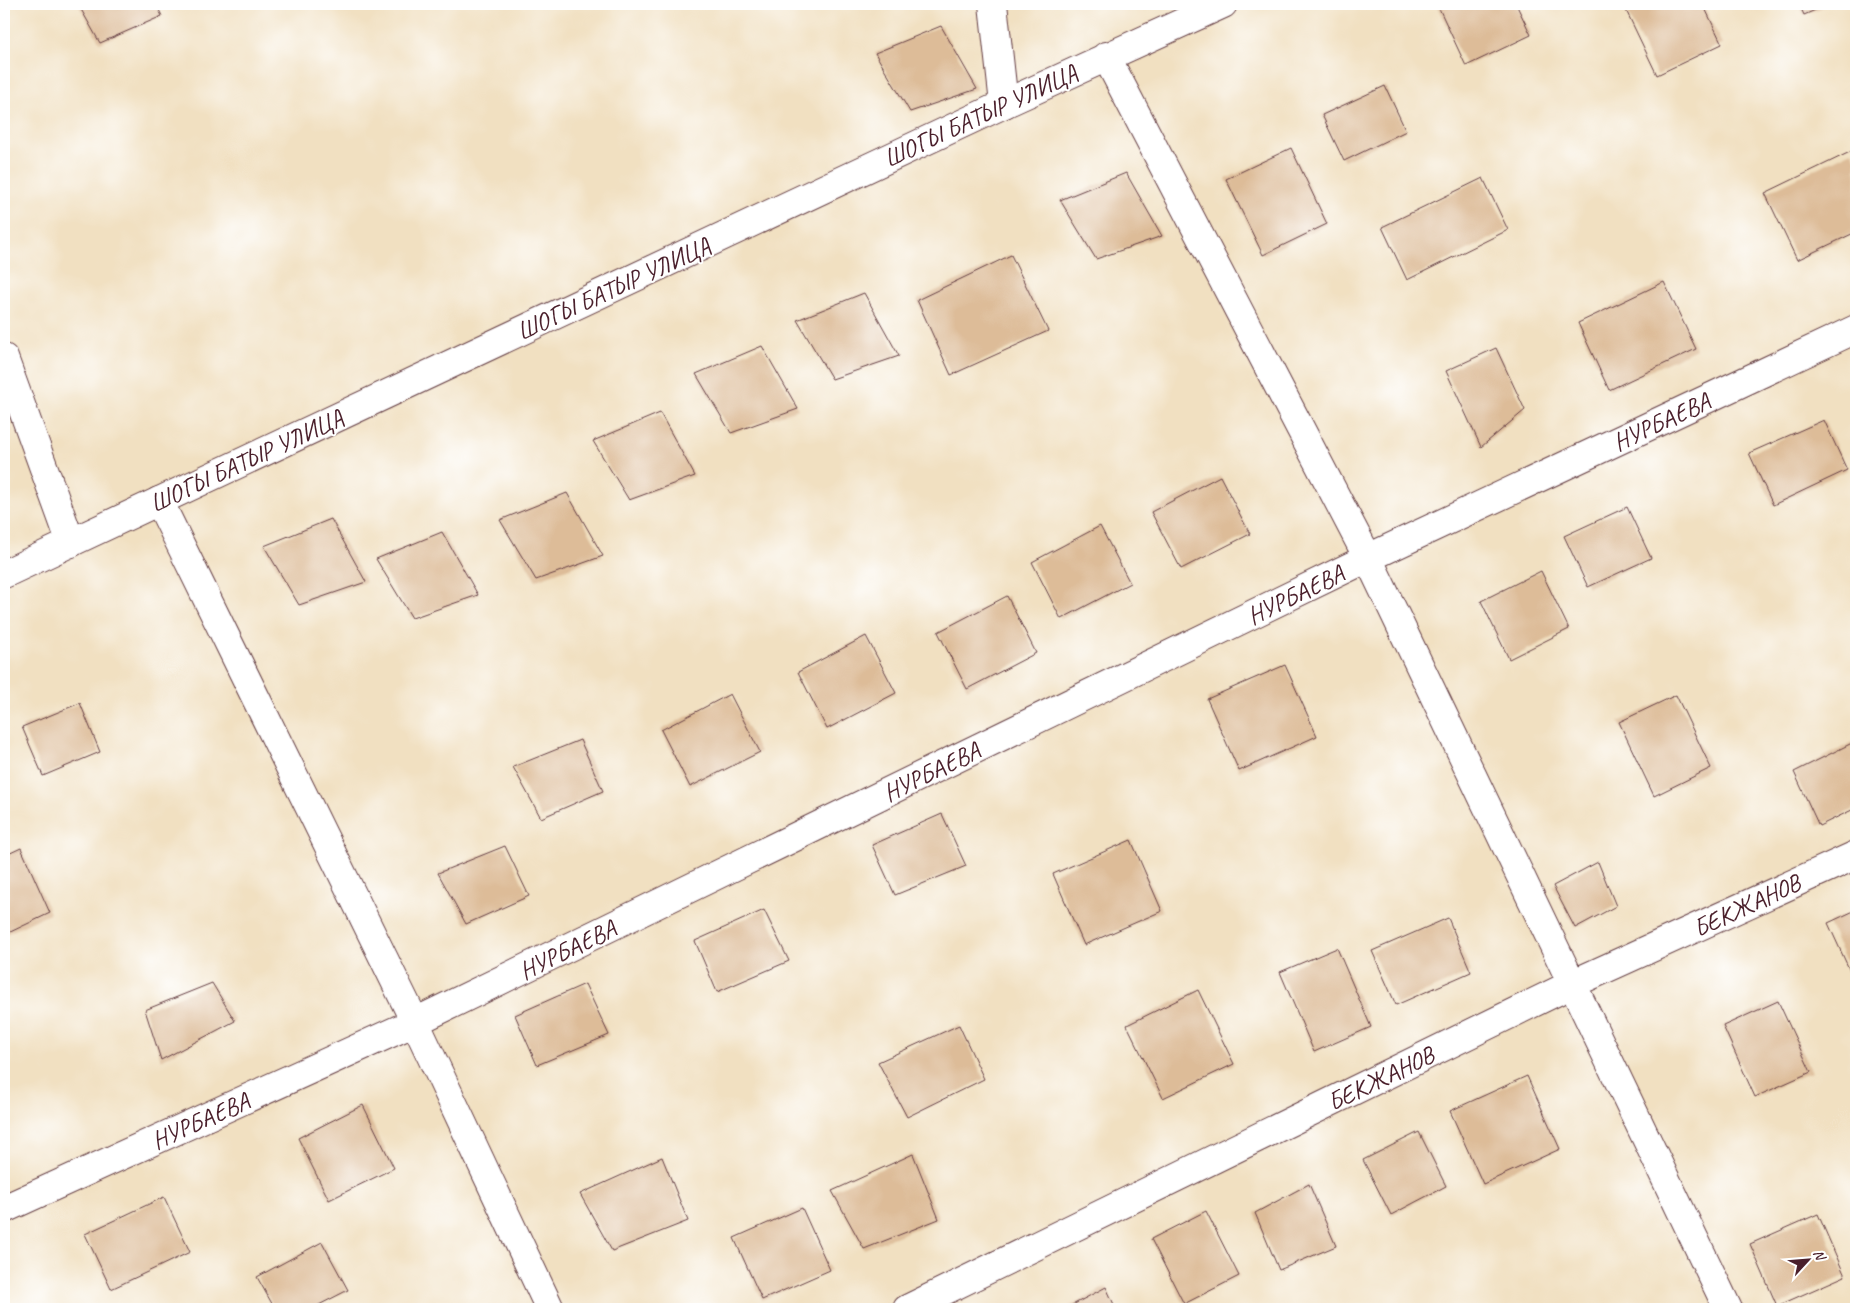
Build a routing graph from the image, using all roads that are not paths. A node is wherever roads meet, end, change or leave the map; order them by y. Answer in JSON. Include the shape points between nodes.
{"nodes":[{"id":1,"x":993,"y":4,"type":"edge"},
{"id":2,"x":1223,"y":4,"type":"edge"},
{"id":3,"x":1106,"y":56,"type":"junction"},
{"id":4,"x":1004,"y":104,"type":"junction"},
{"id":5,"x":1856,"y":330,"type":"edge"},
{"id":6,"x":4,"y":358,"type":"edge"},
{"id":7,"x":159,"y":501,"type":"junction"},
{"id":8,"x":71,"y":543,"type":"junction"},
{"id":9,"x":1368,"y":558,"type":"junction"},
{"id":10,"x":4,"y":574,"type":"edge"},
{"id":11,"x":1856,"y":854,"type":"edge"},
{"id":12,"x":1572,"y":984,"type":"junction"},
{"id":13,"x":415,"y":1022,"type":"junction"},
{"id":14,"x":4,"y":1209,"type":"edge"},
{"id":15,"x":550,"y":1309,"type":"edge"},
{"id":16,"x":907,"y":1309,"type":"edge"},
{"id":17,"x":1728,"y":1309,"type":"edge"}],
"edges":[{"from":1,"to":4,"type":"street"},
{"from":2,"to":3,"type":"street","name":"ШОГЫ БАТЫР УЛИЦА"},
{"from":3,"to":4,"type":"street","name":"ШОГЫ БАТЫР УЛИЦА"},
{"from":3,"to":9,"type":"street"},
{"from":4,"to":7,"type":"street","name":"ШОГЫ БАТЫР УЛИЦА"},
{"from":5,"to":9,"type":"street","name":"НУРБАЕВА"},
{"from":6,"to":8,"type":"street"},
{"from":7,"to":8,"type":"street","name":"ШОГЫ БАТЫР УЛИЦА"},
{"from":7,"to":13,"type":"street"},
{"from":8,"to":10,"type":"street","name":"ШОГЫ БАТЫР УЛИЦА"},
{"from":9,"to":12,"type":"street"},
{"from":9,"to":13,"type":"street","name":"НУРБАЕВА"},
{"from":11,"to":12,"type":"street","name":"БЕКЖАНОВ"},
{"from":12,"to":16,"type":"street","name":"БЕКЖАНОВ"},
{"from":12,"to":17,"type":"street"},
{"from":13,"to":14,"type":"street","name":"НУРБАЕВА"},
{"from":13,"to":15,"type":"street"}]}
